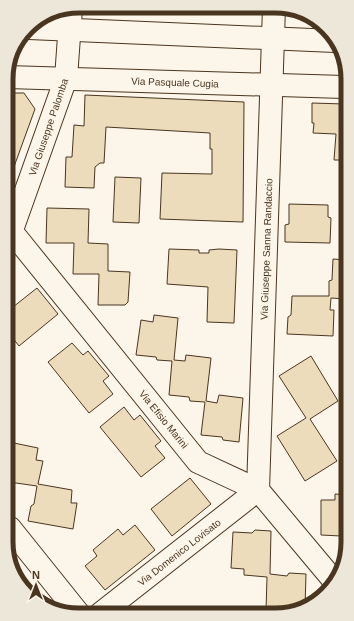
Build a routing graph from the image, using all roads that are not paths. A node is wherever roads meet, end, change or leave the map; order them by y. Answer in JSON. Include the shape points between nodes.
{"nodes":[{"id":1,"x":274,"y":13,"type":"edge"},
{"id":2,"x":70,"y":19,"type":"edge"},
{"id":3,"x":41,"y":25,"type":"edge"},
{"id":4,"x":273,"y":38,"type":"junction"},
{"id":5,"x":329,"y":41,"type":"edge"},
{"id":6,"x":13,"y":76,"type":"edge"},
{"id":7,"x":66,"y":78,"type":"junction"},
{"id":8,"x":272,"y":85,"type":"junction"},
{"id":9,"x":341,"y":87,"type":"edge"},
{"id":10,"x":13,"y":228,"type":"edge"},
{"id":11,"x":13,"y":240,"type":"edge"},
{"id":12,"x":258,"y":490,"type":"junction"},
{"id":13,"x":13,"y":532,"type":"edge"},
{"id":14,"x":13,"y":548,"type":"edge"},
{"id":15,"x":331,"y":577,"type":"edge"},
{"id":16,"x":58,"y":605,"type":"edge"},
{"id":17,"x":74,"y":607,"type":"edge"},
{"id":18,"x":108,"y":608,"type":"edge"}],
"edges":[{"from":1,"to":4,"type":"street","name":"Via Giuseppe Sanna Randaccio"},
{"from":2,"to":3,"type":"street"},
{"from":2,"to":4,"type":"street"},
{"from":2,"to":7,"type":"street","name":"Via Giuseppe Palomba"},
{"from":4,"to":5,"type":"street"},
{"from":4,"to":8,"type":"street","name":"Via Giuseppe Sanna Randaccio"},
{"from":6,"to":7,"type":"street","name":"Via Pasquale Cugia"},
{"from":7,"to":8,"type":"street","name":"Via Pasquale Cugia"},
{"from":7,"to":10,"type":"street","name":"Via Giuseppe Palomba"},
{"from":8,"to":9,"type":"street","name":"Via Pasquale Cugia"},
{"from":8,"to":12,"type":"street","name":"Via Giuseppe Sanna Randaccio"},
{"from":11,"to":12,"type":"street","name":"Via Efisio Marini","via":[[198,462]]},
{"from":12,"to":15,"type":"street","name":"Via Efisio Marini"},
{"from":12,"to":18,"type":"street","name":"Via Domenico Lovisato"},
{"from":13,"to":17,"type":"street"},
{"from":14,"to":16,"type":"street"}]}
